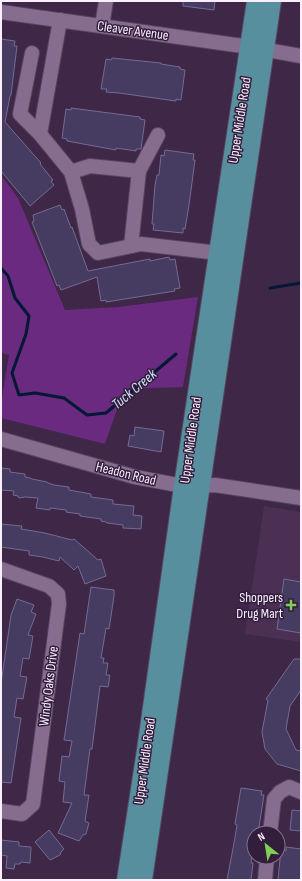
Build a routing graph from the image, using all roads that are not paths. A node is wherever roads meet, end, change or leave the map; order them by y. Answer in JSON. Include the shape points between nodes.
{"nodes":[{"id":1,"x":106,"y":1,"type":"edge"},
{"id":2,"x":256,"y":1,"type":"edge"},
{"id":3,"x":272,"y":1,"type":"edge"},
{"id":4,"x":7,"y":8,"type":"edge"},
{"id":5,"x":60,"y":20,"type":"junction"},
{"id":6,"x":102,"y":26,"type":"junction"},
{"id":7,"x":257,"y":48,"type":"junction"},
{"id":8,"x":32,"y":53,"type":"dead end"},
{"id":9,"x":301,"y":56,"type":"edge"},
{"id":10,"x":40,"y":134,"type":"junction"},
{"id":11,"x":158,"y":135,"type":"dead end"},
{"id":12,"x":139,"y":171,"type":"junction"},
{"id":13,"x":71,"y":172,"type":"junction"},
{"id":14,"x":131,"y":246,"type":"junction"},
{"id":15,"x":218,"y":253,"type":"junction"},
{"id":16,"x":1,"y":439,"type":"edge"},
{"id":17,"x":202,"y":485,"type":"junction"},
{"id":18,"x":183,"y":486,"type":"junction"},
{"id":19,"x":301,"y":498,"type":"edge"},
{"id":20,"x":1,"y":569,"type":"edge"},
{"id":21,"x":301,"y":792,"type":"edge"},
{"id":22,"x":1,"y":811,"type":"edge"},
{"id":23,"x":271,"y":825,"type":"edge"},
{"id":24,"x":267,"y":865,"type":"edge"},
{"id":25,"x":126,"y":880,"type":"edge"},
{"id":26,"x":143,"y":880,"type":"edge"},
{"id":27,"x":265,"y":880,"type":"edge"}],
"edges":[{"from":1,"to":6,"type":"street"},
{"from":2,"to":7,"type":"main road","name":"Upper Middle Road"},
{"from":3,"to":7,"type":"main road","name":"Upper Middle Road"},
{"from":4,"to":5,"type":"street","name":"Cleaver Avenue"},
{"from":5,"to":6,"type":"street","name":"Cleaver Avenue"},
{"from":5,"to":10,"type":"street"},
{"from":6,"to":7,"type":"street","name":"Cleaver Avenue"},
{"from":7,"to":9,"type":"street","name":"Cleaver Avenue"},
{"from":7,"to":15,"type":"main road","name":"Upper Middle Road"},
{"from":7,"to":17,"type":"main road","name":"Upper Middle Road"},
{"from":8,"to":10,"type":"street","via":[[20,114]]},
{"from":10,"to":13,"type":"street"},
{"from":11,"to":12,"type":"street"},
{"from":12,"to":13,"type":"street","via":[[90,166]]},
{"from":12,"to":14,"type":"street"},
{"from":13,"to":14,"type":"street","via":[[89,244],[93,249],[98,253]]},
{"from":14,"to":15,"type":"street","via":[[141,244]]},
{"from":15,"to":18,"type":"main road","name":"Upper Middle Road"},
{"from":16,"to":18,"type":"street","name":"Headon Road","via":[[134,477]]},
{"from":17,"to":18,"type":"street","name":"Headon Road"},
{"from":17,"to":19,"type":"street","name":"Headon Road"},
{"from":17,"to":26,"type":"main road","name":"Upper Middle Road"},
{"from":18,"to":25,"type":"main road","name":"Upper Middle Road"},
{"from":20,"to":22,"type":"street","name":"Windy Oaks Drive","via":[[49,586],[58,594],[59,604],[33,804],[22,814]]},
{"from":21,"to":23,"type":"street","via":[[289,787],[280,792],[274,799]]},
{"from":24,"to":27,"type":"street"}]}
